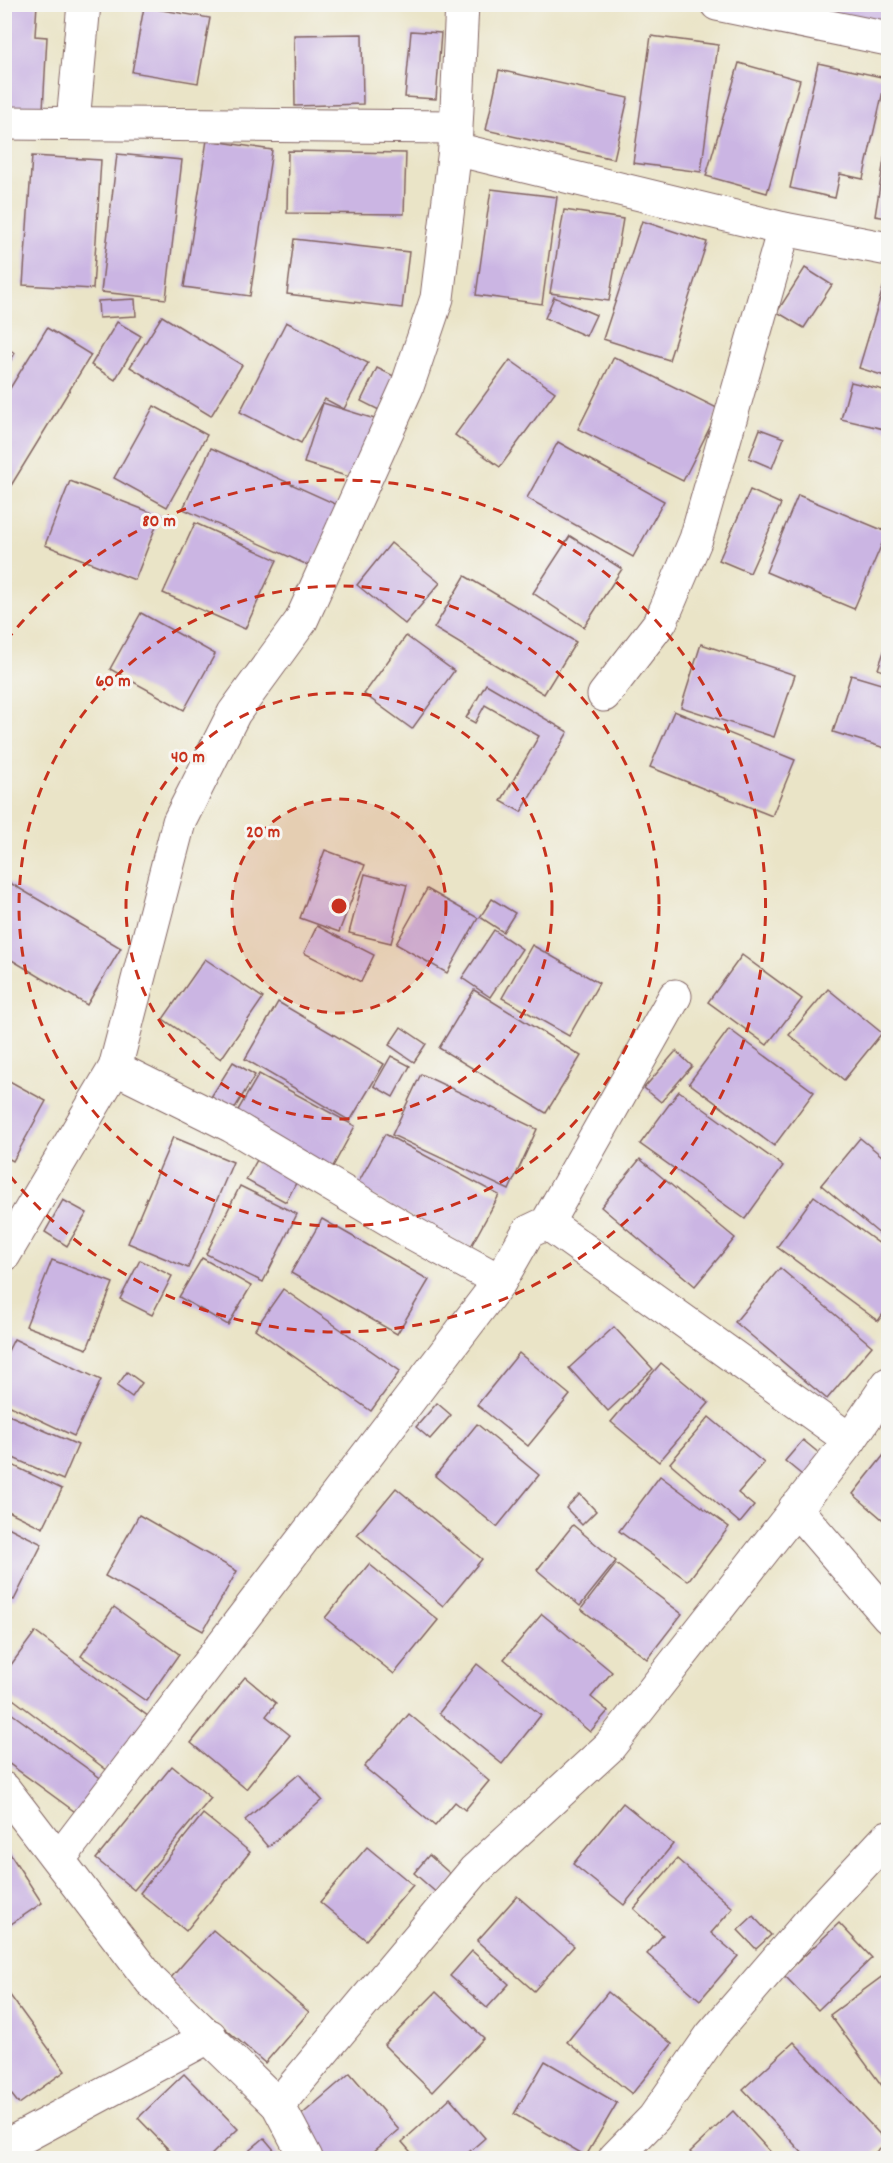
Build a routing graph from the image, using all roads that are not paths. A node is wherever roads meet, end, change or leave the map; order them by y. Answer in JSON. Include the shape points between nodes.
{"nodes":[{"id":1,"x":84,"y":4,"type":"edge"},
{"id":2,"x":462,"y":4,"type":"edge"},
{"id":3,"x":717,"y":4,"type":"edge"},
{"id":4,"x":888,"y":39,"type":"edge"},
{"id":5,"x":74,"y":122,"type":"junction"},
{"id":6,"x":4,"y":123,"type":"edge"},
{"id":7,"x":455,"y":138,"type":"junction"},
{"id":8,"x":784,"y":229,"type":"junction"},
{"id":9,"x":888,"y":249,"type":"edge"},
{"id":10,"x":604,"y":695,"type":"dead end"},
{"id":11,"x":675,"y":996,"type":"dead end"},
{"id":12,"x":115,"y":1068,"type":"junction"},
{"id":13,"x":547,"y":1223,"type":"junction"},
{"id":14,"x":4,"y":1255,"type":"edge"},
{"id":15,"x":500,"y":1281,"type":"junction"},
{"id":16,"x":888,"y":1384,"type":"edge"},
{"id":17,"x":850,"y":1440,"type":"junction"},
{"id":18,"x":795,"y":1508,"type":"junction"},
{"id":19,"x":888,"y":1616,"type":"edge"},
{"id":20,"x":4,"y":1789,"type":"edge"},
{"id":21,"x":888,"y":1837,"type":"edge"},
{"id":22,"x":59,"y":1859,"type":"junction"},
{"id":23,"x":210,"y":2036,"type":"junction"},
{"id":24,"x":278,"y":2105,"type":"junction"},
{"id":25,"x":4,"y":2147,"type":"edge"},
{"id":26,"x":306,"y":2158,"type":"edge"},
{"id":27,"x":615,"y":2158,"type":"edge"}],
"edges":[{"from":1,"to":5,"type":"street"},
{"from":2,"to":7,"type":"street"},
{"from":3,"to":4,"type":"street"},
{"from":5,"to":6,"type":"street"},
{"from":5,"to":7,"type":"street"},
{"from":7,"to":8,"type":"street"},
{"from":7,"to":12,"type":"street","via":[[436,298],[407,387],[301,621],[234,713],[179,822]]},
{"from":8,"to":9,"type":"street"},
{"from":8,"to":10,"type":"street","via":[[696,539],[661,621]]},
{"from":11,"to":13,"type":"street"},
{"from":12,"to":14,"type":"street"},
{"from":12,"to":15,"type":"street","via":[[232,1126]]},
{"from":13,"to":15,"type":"street","via":[[528,1232]]},
{"from":13,"to":17,"type":"street"},
{"from":15,"to":22,"type":"street"},
{"from":16,"to":17,"type":"street"},
{"from":17,"to":18,"type":"street"},
{"from":18,"to":19,"type":"street"},
{"from":18,"to":24,"type":"street","via":[[609,1747],[474,1871]]},
{"from":20,"to":22,"type":"street"},
{"from":21,"to":27,"type":"street","via":[[719,2027],[654,2118]]},
{"from":22,"to":23,"type":"street","via":[[151,1981]]},
{"from":23,"to":24,"type":"street"},
{"from":23,"to":25,"type":"street"},
{"from":24,"to":26,"type":"street"}]}
